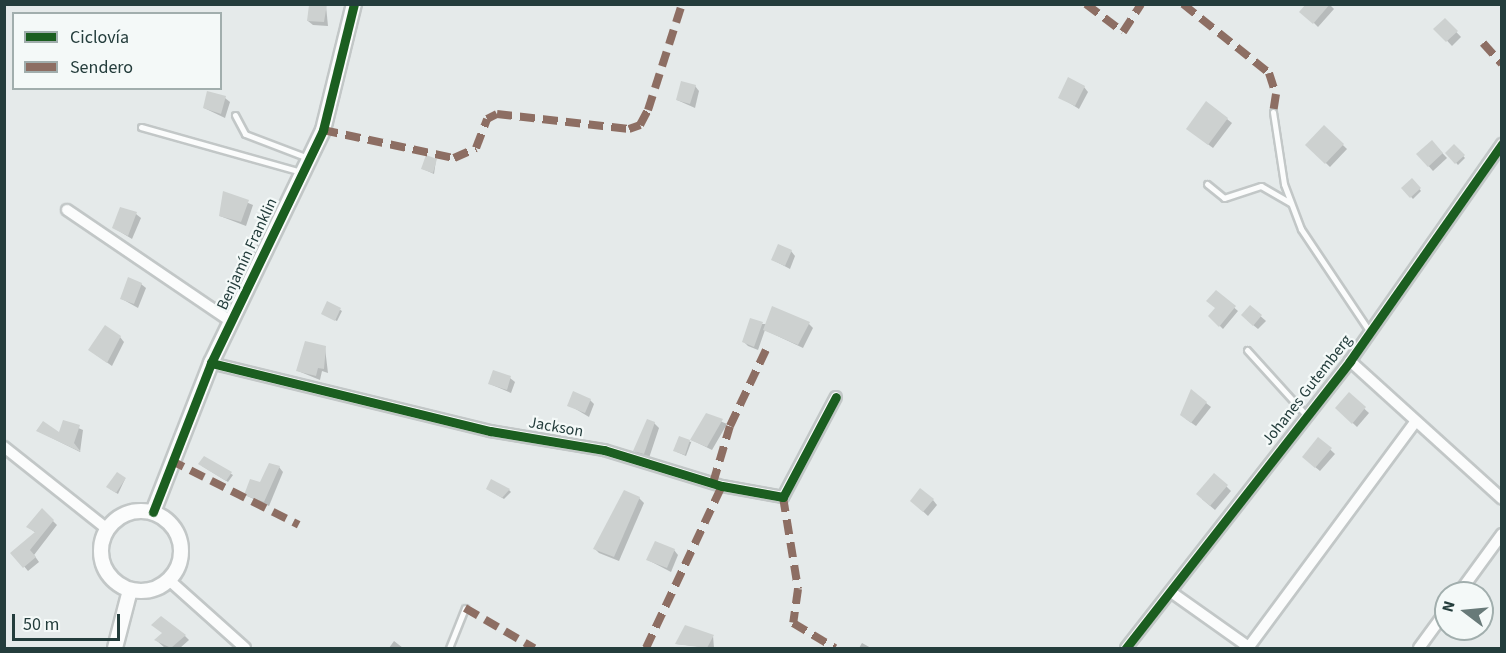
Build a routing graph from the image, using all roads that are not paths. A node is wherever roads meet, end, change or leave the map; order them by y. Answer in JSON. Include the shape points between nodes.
{"nodes":[{"id":1,"x":354,"y":4,"type":"edge"},
{"id":2,"x":1273,"y":112,"type":"dead end"},
{"id":3,"x":235,"y":115,"type":"dead end"},
{"id":4,"x":141,"y":127,"type":"dead end"},
{"id":5,"x":1502,"y":144,"type":"edge"},
{"id":6,"x":309,"y":158,"type":"junction"},
{"id":7,"x":302,"y":173,"type":"junction"},
{"id":8,"x":1207,"y":184,"type":"dead end"},
{"id":9,"x":1291,"y":204,"type":"junction"},
{"id":10,"x":67,"y":210,"type":"dead end"},
{"id":11,"x":232,"y":322,"type":"junction"},
{"id":12,"x":1370,"y":332,"type":"junction"},
{"id":13,"x":1247,"y":350,"type":"dead end"},
{"id":14,"x":1350,"y":361,"type":"junction"},
{"id":15,"x":212,"y":363,"type":"junction"},
{"id":16,"x":836,"y":397,"type":"dead end"},
{"id":17,"x":1306,"y":415,"type":"junction"},
{"id":18,"x":1416,"y":421,"type":"junction"},
{"id":19,"x":4,"y":447,"type":"edge"},
{"id":20,"x":1502,"y":499,"type":"edge"},
{"id":21,"x":153,"y":512,"type":"junction"},
{"id":22,"x":107,"y":529,"type":"junction"},
{"id":23,"x":1502,"y":534,"type":"edge"},
{"id":24,"x":169,"y":580,"type":"junction"},
{"id":25,"x":1468,"y":581,"type":"edge"},
{"id":26,"x":130,"y":590,"type":"junction"},
{"id":27,"x":1171,"y":592,"type":"junction"},
{"id":28,"x":465,"y":608,"type":"dead end"},
{"id":29,"x":1434,"y":627,"type":"edge"},
{"id":30,"x":115,"y":648,"type":"edge"},
{"id":31,"x":244,"y":648,"type":"edge"},
{"id":32,"x":449,"y":648,"type":"edge"},
{"id":33,"x":1126,"y":648,"type":"edge"},
{"id":34,"x":1249,"y":648,"type":"edge"},
{"id":35,"x":1419,"y":648,"type":"edge"}],
"edges":[{"from":1,"to":6,"type":"street","name":"Benjamín Franklin","via":[[323,130]]},
{"from":2,"to":9,"type":"lane","via":[[1275,144]]},
{"from":3,"to":6,"type":"lane","via":[[245,134]]},
{"from":4,"to":7,"type":"lane"},
{"from":5,"to":12,"type":"street","name":"Johanes Gutemberg"},
{"from":6,"to":7,"type":"street","name":"Benjamín Franklin"},
{"from":7,"to":11,"type":"street","name":"Benjamín Franklin"},
{"from":8,"to":9,"type":"lane","via":[[1224,198],[1261,186]]},
{"from":9,"to":12,"type":"lane","via":[[1338,290]]},
{"from":10,"to":11,"type":"street"},
{"from":11,"to":15,"type":"street","name":"Benjamín Franklin"},
{"from":12,"to":14,"type":"street","name":"Johanes Gutemberg"},
{"from":13,"to":17,"type":"lane"},
{"from":14,"to":17,"type":"street","name":"Johanes Gutemberg"},
{"from":14,"to":18,"type":"street"},
{"from":15,"to":16,"type":"street","name":"Jackson","via":[[490,430],[604,450],[722,486],[783,497]]},
{"from":15,"to":21,"type":"street","name":"Benjamín Franklin"},
{"from":17,"to":27,"type":"street","name":"Johanes Gutemberg"},
{"from":18,"to":20,"type":"street"},
{"from":18,"to":34,"type":"street"},
{"from":19,"to":22,"type":"street"},
{"from":21,"to":22,"type":"street","via":[[132,511]]},
{"from":21,"to":24,"type":"street","via":[[171,523],[181,541],[180,562]]},
{"from":22,"to":26,"type":"street","via":[[102,560],[112,579]]},
{"from":23,"to":25,"type":"street"},
{"from":24,"to":26,"type":"street","via":[[150,590]]},
{"from":24,"to":31,"type":"street"},
{"from":26,"to":30,"type":"street"},
{"from":27,"to":33,"type":"street","name":"Johanes Gutemberg"},
{"from":27,"to":34,"type":"street"},
{"from":28,"to":32,"type":"lane"},
{"from":29,"to":35,"type":"street"}]}
